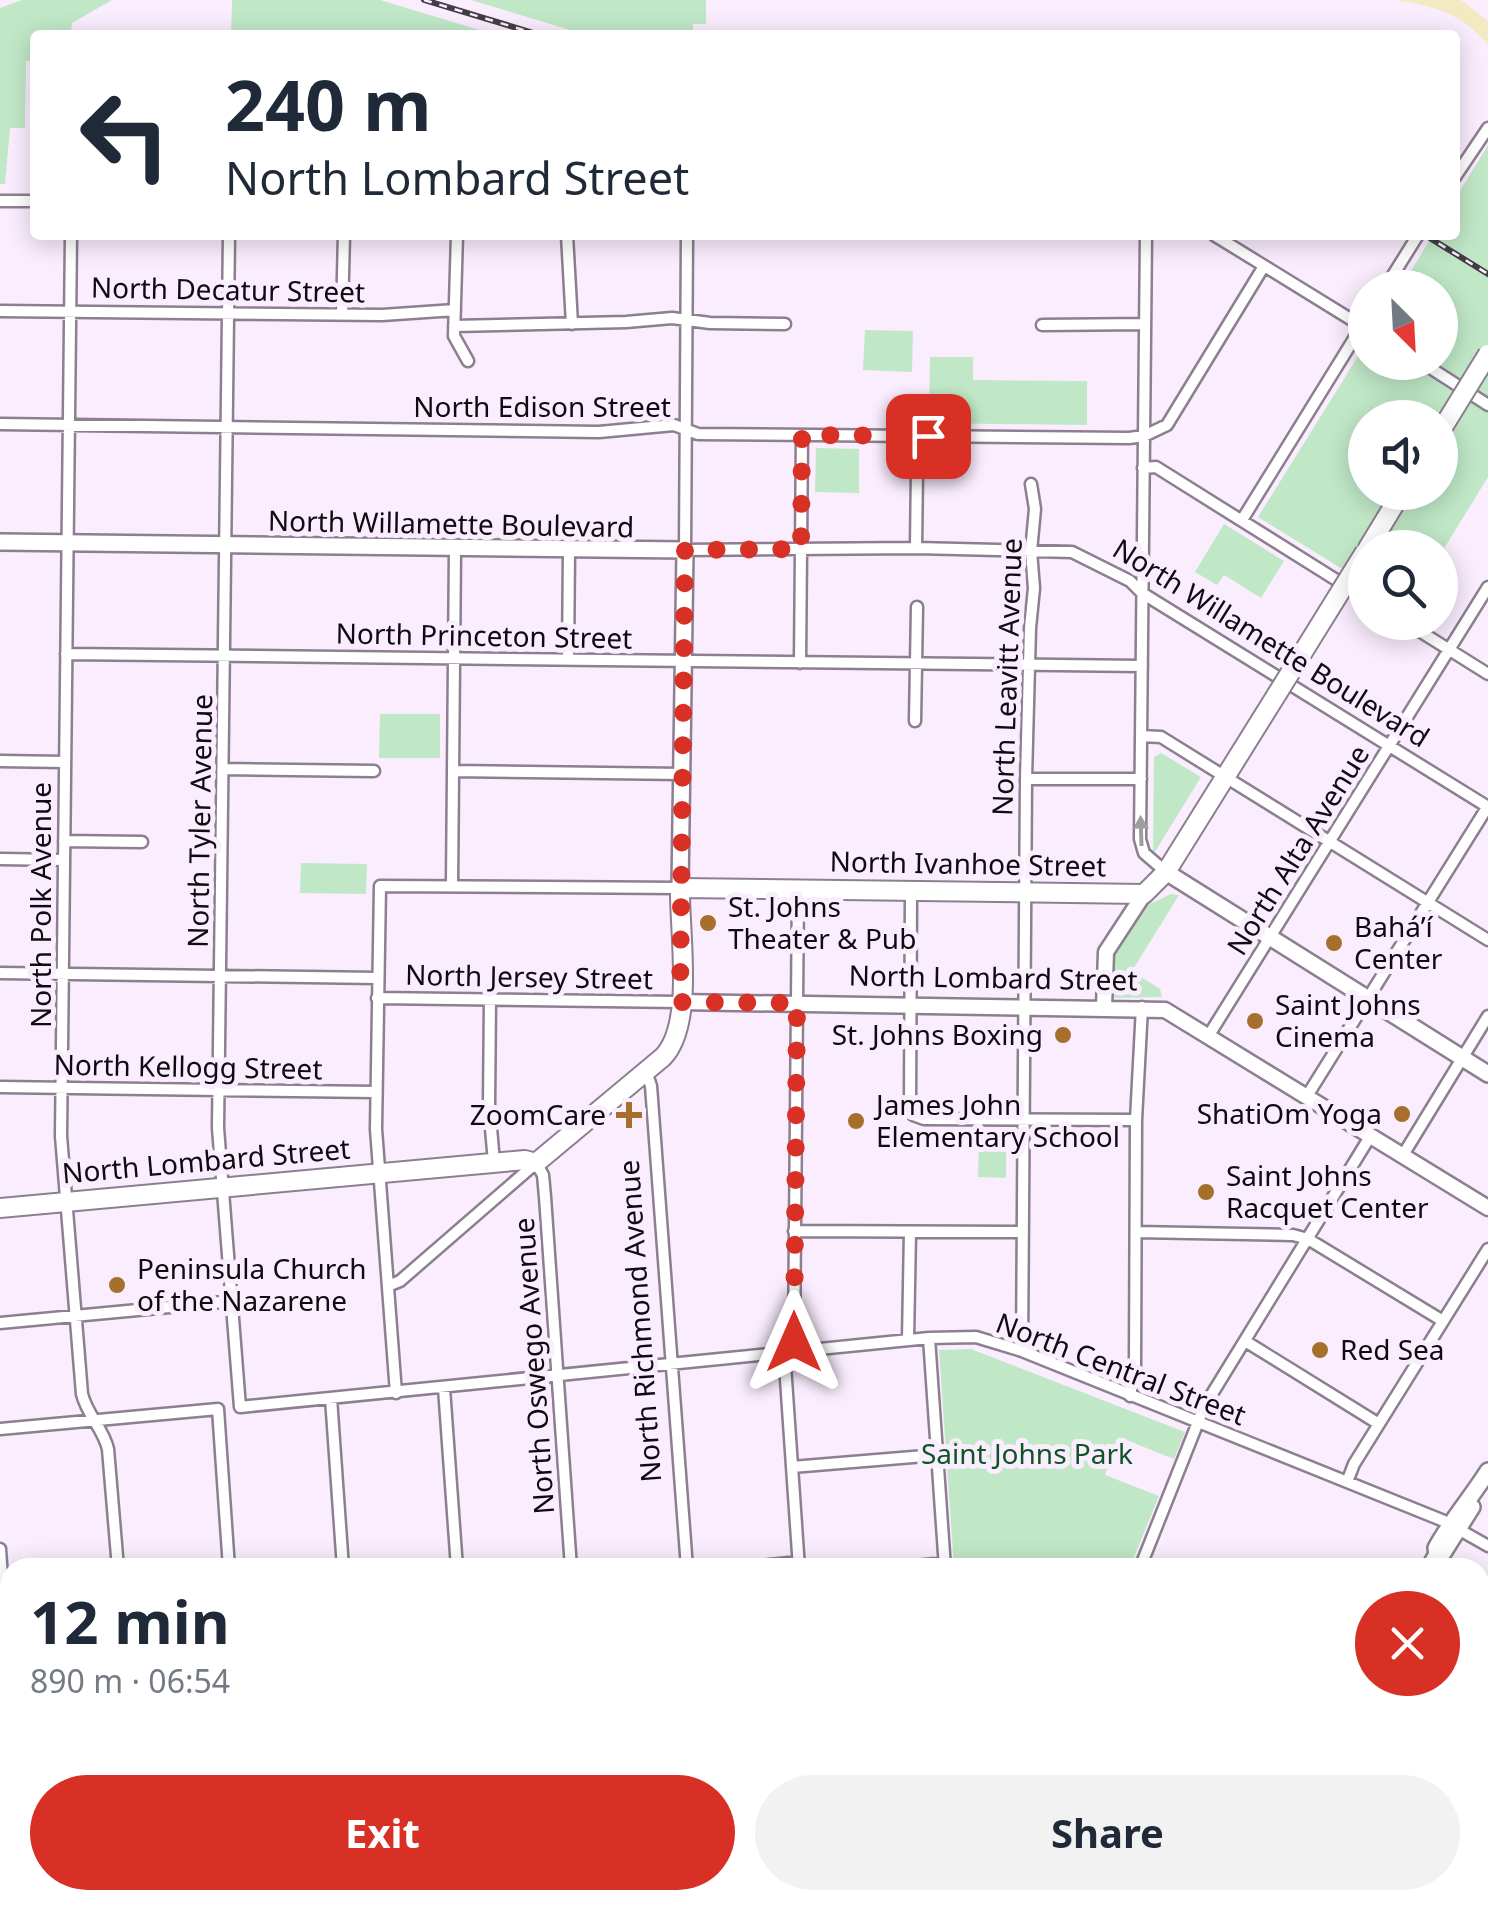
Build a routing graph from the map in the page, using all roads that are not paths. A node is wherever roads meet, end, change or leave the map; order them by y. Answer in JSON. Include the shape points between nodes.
{"nodes":[{"id":1,"x":1488,"y":125,"type":"edge"},
{"id":2,"x":1460,"y":169,"type":"edge"},
{"id":3,"x":0,"y":201,"type":"edge"},
{"id":4,"x":30,"y":201,"type":"edge"},
{"id":5,"x":72,"y":240,"type":"edge"},
{"id":6,"x":228,"y":240,"type":"edge"},
{"id":7,"x":344,"y":240,"type":"edge"},
{"id":8,"x":457,"y":240,"type":"edge"},
{"id":9,"x":567,"y":240,"type":"edge"},
{"id":10,"x":687,"y":240,"type":"edge"},
{"id":11,"x":1146,"y":240,"type":"edge"},
{"id":12,"x":1222,"y":240,"type":"edge"},
{"id":13,"x":1415,"y":240,"type":"edge"},
{"id":14,"x":1264,"y":266,"type":"junction"},
{"id":15,"x":1397,"y":270,"type":"edge"},
{"id":16,"x":70,"y":310,"type":"junction"},
{"id":17,"x":455,"y":310,"type":"junction"},
{"id":18,"x":0,"y":312,"type":"edge"},
{"id":19,"x":228,"y":313,"type":"junction"},
{"id":20,"x":342,"y":314,"type":"junction"},
{"id":21,"x":1348,"y":316,"type":"edge"},
{"id":22,"x":687,"y":320,"type":"junction"},
{"id":23,"x":572,"y":324,"type":"junction"},
{"id":24,"x":785,"y":324,"type":"dead end"},
{"id":25,"x":1145,"y":324,"type":"junction"},
{"id":26,"x":1042,"y":325,"type":"dead end"},
{"id":27,"x":454,"y":326,"type":"junction"},
{"id":28,"x":1348,"y":351,"type":"edge"},
{"id":29,"x":1488,"y":354,"type":"edge"},
{"id":30,"x":468,"y":360,"type":"dead end"},
{"id":31,"x":1449,"y":380,"type":"edge"},
{"id":32,"x":1458,"y":403,"type":"edge"},
{"id":33,"x":1488,"y":405,"type":"edge"},
{"id":34,"x":0,"y":424,"type":"edge"},
{"id":35,"x":70,"y":426,"type":"junction"},
{"id":36,"x":226,"y":427,"type":"junction"},
{"id":37,"x":685,"y":430,"type":"junction"},
{"id":38,"x":802,"y":435,"type":"junction"},
{"id":39,"x":1144,"y":436,"type":"junction"},
{"id":40,"x":1144,"y":468,"type":"junction"},
{"id":41,"x":917,"y":469,"type":"dead end"},
{"id":42,"x":1031,"y":484,"type":"dead end"},
{"id":43,"x":1242,"y":520,"type":"junction"},
{"id":44,"x":0,"y":542,"type":"edge"},
{"id":45,"x":68,"y":543,"type":"junction"},
{"id":46,"x":225,"y":546,"type":"junction"},
{"id":47,"x":916,"y":548,"type":"junction"},
{"id":48,"x":455,"y":549,"type":"junction"},
{"id":49,"x":801,"y":549,"type":"junction"},
{"id":50,"x":569,"y":550,"type":"junction"},
{"id":51,"x":685,"y":550,"type":"junction"},
{"id":52,"x":1031,"y":551,"type":"junction"},
{"id":53,"x":1348,"y":579,"type":"edge"},
{"id":54,"x":1348,"y":587,"type":"edge"},
{"id":55,"x":1488,"y":587,"type":"edge"},
{"id":56,"x":1142,"y":592,"type":"junction"},
{"id":57,"x":917,"y":607,"type":"dead end"},
{"id":58,"x":1433,"y":640,"type":"edge"},
{"id":59,"x":1448,"y":650,"type":"junction"},
{"id":60,"x":66,"y":654,"type":"junction"},
{"id":61,"x":224,"y":655,"type":"junction"},
{"id":62,"x":454,"y":658,"type":"junction"},
{"id":63,"x":568,"y":660,"type":"junction"},
{"id":64,"x":684,"y":661,"type":"junction"},
{"id":65,"x":800,"y":663,"type":"junction"},
{"id":66,"x":915,"y":664,"type":"junction"},
{"id":67,"x":1028,"y":665,"type":"junction"},
{"id":68,"x":1142,"y":666,"type":"junction"},
{"id":69,"x":1488,"y":674,"type":"edge"},
{"id":70,"x":915,"y":720,"type":"dead end"},
{"id":71,"x":1141,"y":736,"type":"junction"},
{"id":72,"x":1389,"y":746,"type":"junction"},
{"id":73,"x":0,"y":761,"type":"edge"},
{"id":74,"x":65,"y":762,"type":"junction"},
{"id":75,"x":223,"y":769,"type":"junction"},
{"id":76,"x":374,"y":772,"type":"dead end"},
{"id":77,"x":453,"y":772,"type":"junction"},
{"id":78,"x":683,"y":774,"type":"junction"},
{"id":79,"x":1226,"y":777,"type":"junction"},
{"id":80,"x":1026,"y":778,"type":"junction"},
{"id":81,"x":1141,"y":779,"type":"junction"},
{"id":82,"x":1488,"y":806,"type":"edge"},
{"id":83,"x":64,"y":841,"type":"junction"},
{"id":84,"x":142,"y":842,"type":"dead end"},
{"id":85,"x":1330,"y":842,"type":"junction"},
{"id":86,"x":0,"y":859,"type":"edge"},
{"id":87,"x":64,"y":860,"type":"junction"},
{"id":88,"x":1166,"y":872,"type":"junction"},
{"id":89,"x":452,"y":885,"type":"junction"},
{"id":90,"x":680,"y":888,"type":"junction"},
{"id":91,"x":798,"y":888,"type":"junction"},
{"id":92,"x":911,"y":890,"type":"junction"},
{"id":93,"x":1025,"y":892,"type":"junction"},
{"id":94,"x":1144,"y":894,"type":"junction"},
{"id":95,"x":1427,"y":902,"type":"junction"},
{"id":96,"x":1270,"y":939,"type":"junction"},
{"id":97,"x":1488,"y":940,"type":"edge"},
{"id":98,"x":0,"y":973,"type":"edge"},
{"id":99,"x":63,"y":974,"type":"junction"},
{"id":100,"x":221,"y":976,"type":"junction"},
{"id":101,"x":378,"y":978,"type":"junction"},
{"id":102,"x":377,"y":998,"type":"junction"},
{"id":103,"x":1367,"y":998,"type":"junction"},
{"id":104,"x":490,"y":999,"type":"junction"},
{"id":105,"x":680,"y":1002,"type":"junction"},
{"id":106,"x":797,"y":1003,"type":"junction"},
{"id":107,"x":910,"y":1005,"type":"junction"},
{"id":108,"x":1024,"y":1006,"type":"junction"},
{"id":109,"x":1104,"y":1006,"type":"junction"},
{"id":110,"x":1142,"y":1007,"type":"junction"},
{"id":111,"x":1488,"y":1016,"type":"edge"},
{"id":112,"x":1209,"y":1036,"type":"junction"},
{"id":113,"x":1462,"y":1058,"type":"junction"},
{"id":114,"x":646,"y":1071,"type":"junction"},
{"id":115,"x":1488,"y":1074,"type":"edge"},
{"id":116,"x":0,"y":1087,"type":"edge"},
{"id":117,"x":62,"y":1088,"type":"junction"},
{"id":118,"x":220,"y":1090,"type":"junction"},
{"id":119,"x":376,"y":1092,"type":"junction"},
{"id":120,"x":1307,"y":1096,"type":"junction"},
{"id":121,"x":1023,"y":1120,"type":"junction"},
{"id":122,"x":1136,"y":1120,"type":"junction"},
{"id":123,"x":1370,"y":1135,"type":"junction"},
{"id":124,"x":1403,"y":1155,"type":"junction"},
{"id":125,"x":494,"y":1162,"type":"junction"},
{"id":126,"x":536,"y":1163,"type":"junction"},
{"id":127,"x":380,"y":1173,"type":"junction"},
{"id":128,"x":225,"y":1188,"type":"junction"},
{"id":129,"x":68,"y":1202,"type":"junction"},
{"id":130,"x":0,"y":1208,"type":"edge"},
{"id":131,"x":1488,"y":1208,"type":"edge"},
{"id":132,"x":794,"y":1232,"type":"junction"},
{"id":133,"x":910,"y":1232,"type":"junction"},
{"id":134,"x":1023,"y":1232,"type":"junction"},
{"id":135,"x":1136,"y":1232,"type":"junction"},
{"id":136,"x":1308,"y":1239,"type":"junction"},
{"id":137,"x":1488,"y":1248,"type":"edge"},
{"id":138,"x":388,"y":1286,"type":"junction"},
{"id":139,"x":232,"y":1301,"type":"junction"},
{"id":140,"x":76,"y":1316,"type":"junction"},
{"id":141,"x":1443,"y":1321,"type":"junction"},
{"id":142,"x":0,"y":1322,"type":"edge"},
{"id":143,"x":930,"y":1338,"type":"junction"},
{"id":144,"x":908,"y":1340,"type":"junction"},
{"id":145,"x":1245,"y":1341,"type":"junction"},
{"id":146,"x":1022,"y":1351,"type":"junction"},
{"id":147,"x":790,"y":1353,"type":"junction"},
{"id":148,"x":670,"y":1366,"type":"junction"},
{"id":149,"x":558,"y":1377,"type":"junction"},
{"id":150,"x":444,"y":1388,"type":"junction"},
{"id":151,"x":396,"y":1392,"type":"junction"},
{"id":152,"x":1130,"y":1396,"type":"junction"},
{"id":153,"x":331,"y":1398,"type":"junction"},
{"id":154,"x":240,"y":1407,"type":"joint"},
{"id":155,"x":96,"y":1420,"type":"junction"},
{"id":156,"x":1199,"y":1423,"type":"junction"},
{"id":157,"x":1379,"y":1424,"type":"junction"},
{"id":158,"x":0,"y":1429,"type":"edge"},
{"id":159,"x":937,"y":1455,"type":"junction"},
{"id":160,"x":792,"y":1467,"type":"junction"},
{"id":161,"x":1488,"y":1471,"type":"edge"},
{"id":162,"x":1347,"y":1482,"type":"junction"},
{"id":163,"x":1454,"y":1526,"type":"junction"},
{"id":164,"x":1488,"y":1546,"type":"edge"},
{"id":165,"x":117,"y":1558,"type":"edge"},
{"id":166,"x":228,"y":1558,"type":"edge"},
{"id":167,"x":342,"y":1558,"type":"edge"},
{"id":168,"x":456,"y":1558,"type":"edge"},
{"id":169,"x":570,"y":1558,"type":"edge"},
{"id":170,"x":685,"y":1558,"type":"edge"},
{"id":171,"x":797,"y":1558,"type":"edge"},
{"id":172,"x":944,"y":1558,"type":"edge"},
{"id":173,"x":1144,"y":1558,"type":"edge"},
{"id":174,"x":1437,"y":1558,"type":"edge"}],
"edges":[{"from":1,"to":2,"type":"street"},
{"from":3,"to":4,"type":"street"},
{"from":5,"to":16,"type":"street","name":"North Polk Avenue"},
{"from":6,"to":19,"type":"street","name":"North Tyler Avenue"},
{"from":7,"to":20,"type":"street"},
{"from":8,"to":17,"type":"street"},
{"from":9,"to":23,"type":"street"},
{"from":10,"to":22,"type":"street"},
{"from":11,"to":25,"type":"street"},
{"from":12,"to":14,"type":"street"},
{"from":13,"to":15,"type":"street"},
{"from":14,"to":21,"type":"street"},
{"from":14,"to":39,"type":"street","via":[[1166,424]]},
{"from":16,"to":18,"type":"street","name":"North Decatur Street"},
{"from":16,"to":19,"type":"street","name":"North Decatur Street"},
{"from":16,"to":35,"type":"street","name":"North Polk Avenue"},
{"from":17,"to":20,"type":"street","name":"North Decatur Street"},
{"from":17,"to":27,"type":"street"},
{"from":19,"to":20,"type":"street","name":"North Decatur Street"},
{"from":19,"to":36,"type":"street","name":"North Tyler Avenue"},
{"from":22,"to":23,"type":"street"},
{"from":22,"to":24,"type":"street"},
{"from":22,"to":37,"type":"street"},
{"from":23,"to":27,"type":"street"},
{"from":25,"to":26,"type":"street"},
{"from":25,"to":39,"type":"street"},
{"from":27,"to":30,"type":"street"},
{"from":28,"to":43,"type":"street"},
{"from":29,"to":32,"type":"main road","bridge":true},
{"from":31,"to":33,"type":"street"},
{"from":34,"to":35,"type":"street","name":"North Edison Street"},
{"from":35,"to":36,"type":"street","name":"North Edison Street"},
{"from":35,"to":45,"type":"street","name":"North Polk Avenue"},
{"from":36,"to":37,"type":"street","name":"North Edison Street"},
{"from":36,"to":46,"type":"street","name":"North Tyler Avenue"},
{"from":37,"to":38,"type":"street","name":"North Edison Street"},
{"from":37,"to":51,"type":"street"},
{"from":38,"to":39,"type":"street","name":"North Edison Street"},
{"from":38,"to":49,"type":"street"},
{"from":39,"to":40,"type":"street"},
{"from":40,"to":43,"type":"street","via":[[1156,467]]},
{"from":40,"to":56,"type":"street"},
{"from":41,"to":47,"type":"street"},
{"from":42,"to":52,"type":"street","name":"North Leavitt Avenue"},
{"from":43,"to":54,"type":"street"},
{"from":44,"to":45,"type":"main road","name":"North Willamette Boulevard"},
{"from":45,"to":46,"type":"main road","name":"North Willamette Boulevard"},
{"from":45,"to":60,"type":"street","name":"North Polk Avenue"},
{"from":46,"to":48,"type":"main road","name":"North Willamette Boulevard"},
{"from":46,"to":61,"type":"street","name":"North Tyler Avenue"},
{"from":47,"to":49,"type":"street","name":"North Willamette Boulevard"},
{"from":47,"to":52,"type":"street","name":"North Willamette Boulevard"},
{"from":48,"to":50,"type":"main road","name":"North Willamette Boulevard"},
{"from":48,"to":62,"type":"street"},
{"from":49,"to":51,"type":"street","name":"North Willamette Boulevard"},
{"from":49,"to":65,"type":"street"},
{"from":50,"to":51,"type":"main road","name":"North Willamette Boulevard"},
{"from":50,"to":63,"type":"street"},
{"from":51,"to":64,"type":"main road"},
{"from":52,"to":56,"type":"street","name":"North Willamette Boulevard","via":[[1076,553]]},
{"from":52,"to":67,"type":"street","name":"North Leavitt Avenue"},
{"from":53,"to":79,"type":"main road","name":"North Ivanhoe Street","bridge":true},
{"from":55,"to":59,"type":"street","name":"North Alta Avenue"},
{"from":56,"to":68,"type":"street"},
{"from":56,"to":72,"type":"street","name":"North Willamette Boulevard"},
{"from":57,"to":66,"type":"street"},
{"from":58,"to":59,"type":"street"},
{"from":59,"to":69,"type":"street"},
{"from":59,"to":72,"type":"street","name":"North Alta Avenue"},
{"from":60,"to":61,"type":"street","name":"North Princeton Street"},
{"from":60,"to":74,"type":"street","name":"North Polk Avenue"},
{"from":61,"to":62,"type":"street","name":"North Princeton Street"},
{"from":61,"to":75,"type":"street","name":"North Tyler Avenue"},
{"from":62,"to":63,"type":"street","name":"North Princeton Street"},
{"from":62,"to":77,"type":"street"},
{"from":63,"to":64,"type":"street","name":"North Princeton Street"},
{"from":64,"to":65,"type":"street","name":"North Princeton Street"},
{"from":64,"to":78,"type":"main road"},
{"from":65,"to":66,"type":"street","name":"North Princeton Street"},
{"from":66,"to":67,"type":"street","name":"North Princeton Street"},
{"from":66,"to":70,"type":"street"},
{"from":67,"to":68,"type":"street","name":"North Princeton Street"},
{"from":67,"to":80,"type":"street","name":"North Leavitt Avenue"},
{"from":68,"to":71,"type":"street"},
{"from":71,"to":79,"type":"street","via":[[1160,737]]},
{"from":71,"to":81,"type":"street"},
{"from":72,"to":82,"type":"street","name":"North Willamette Boulevard"},
{"from":72,"to":85,"type":"street","name":"North Alta Avenue"},
{"from":73,"to":74,"type":"street"},
{"from":74,"to":83,"type":"street","name":"North Polk Avenue"},
{"from":75,"to":76,"type":"street"},
{"from":75,"to":100,"type":"street","name":"North Tyler Avenue"},
{"from":77,"to":78,"type":"street"},
{"from":77,"to":89,"type":"street"},
{"from":78,"to":90,"type":"main road"},
{"from":79,"to":85,"type":"street"},
{"from":79,"to":88,"type":"main road","name":"North Ivanhoe Street"},
{"from":80,"to":81,"type":"street"},
{"from":80,"to":93,"type":"street","name":"North Leavitt Avenue"},
{"from":88,"to":81,"type":"street","one_way":true,"via":[[1140,846]]},
{"from":82,"to":95,"type":"street"},
{"from":83,"to":84,"type":"street"},
{"from":83,"to":87,"type":"street","name":"North Polk Avenue"},
{"from":85,"to":95,"type":"street"},
{"from":85,"to":96,"type":"street","name":"North Alta Avenue"},
{"from":86,"to":87,"type":"street"},
{"from":87,"to":99,"type":"street","name":"North Polk Avenue"},
{"from":88,"to":94,"type":"main road","name":"North Ivanhoe Street"},
{"from":88,"to":96,"type":"main road"},
{"from":89,"to":90,"type":"street","name":"North Ivanhoe Street"},
{"from":89,"to":101,"type":"street","name":"North Ivanhoe Street","via":[[380,886]]},
{"from":90,"to":91,"type":"main road","name":"North Ivanhoe Street"},
{"from":90,"to":105,"type":"main road"},
{"from":91,"to":92,"type":"main road","name":"North Ivanhoe Street"},
{"from":91,"to":106,"type":"street"},
{"from":92,"to":93,"type":"main road","name":"North Ivanhoe Street"},
{"from":92,"to":107,"type":"street"},
{"from":93,"to":94,"type":"main road","name":"North Ivanhoe Street"},
{"from":93,"to":108,"type":"street","name":"North Leavitt Avenue"},
{"from":94,"to":109,"type":"street","via":[[1106,952]]},
{"from":95,"to":97,"type":"street"},
{"from":95,"to":103,"type":"street"},
{"from":96,"to":103,"type":"main road"},
{"from":96,"to":112,"type":"street","name":"North Alta Avenue"},
{"from":98,"to":99,"type":"street","name":"North Jersey Street"},
{"from":99,"to":100,"type":"street","name":"North Jersey Street"},
{"from":99,"to":117,"type":"street","name":"North Polk Avenue"},
{"from":100,"to":101,"type":"street","name":"North Jersey Street"},
{"from":100,"to":118,"type":"street","name":"North Tyler Avenue"},
{"from":101,"to":102,"type":"street"},
{"from":102,"to":104,"type":"street","name":"North Jersey Street"},
{"from":102,"to":119,"type":"street"},
{"from":103,"to":113,"type":"main road"},
{"from":103,"to":120,"type":"street"},
{"from":104,"to":105,"type":"street","name":"North Jersey Street"},
{"from":104,"to":125,"type":"street"},
{"from":105,"to":106,"type":"street","name":"North Lombard Street"},
{"from":105,"to":114,"type":"main road","via":[[673,1045]]},
{"from":106,"to":107,"type":"street","name":"North Lombard Street"},
{"from":106,"to":132,"type":"street"},
{"from":107,"to":108,"type":"street","name":"North Lombard Street"},
{"from":107,"to":121,"type":"street","via":[[913,1115]]},
{"from":108,"to":109,"type":"street","name":"North Lombard Street"},
{"from":108,"to":121,"type":"street","name":"North Leavitt Avenue"},
{"from":109,"to":110,"type":"street","name":"North Lombard Street"},
{"from":110,"to":112,"type":"street","name":"North Lombard Street","via":[[1171,1012]]},
{"from":110,"to":122,"type":"street"},
{"from":111,"to":113,"type":"street"},
{"from":112,"to":120,"type":"street","name":"North Lombard Street"},
{"from":113,"to":115,"type":"main road"},
{"from":113,"to":124,"type":"street"},
{"from":114,"to":126,"type":"main road"},
{"from":114,"to":148,"type":"street","name":"North Richmond Avenue"},
{"from":116,"to":117,"type":"street","name":"North Kellogg Street"},
{"from":117,"to":118,"type":"street","name":"North Kellogg Street"},
{"from":117,"to":129,"type":"street","name":"North Polk Avenue"},
{"from":118,"to":119,"type":"street","name":"North Kellogg Street"},
{"from":118,"to":128,"type":"street","name":"North Tyler Avenue"},
{"from":119,"to":127,"type":"street"},
{"from":120,"to":123,"type":"street","name":"North Lombard Street"},
{"from":121,"to":122,"type":"street"},
{"from":121,"to":134,"type":"street","name":"North Leavitt Avenue"},
{"from":122,"to":135,"type":"street"},
{"from":123,"to":124,"type":"street","name":"North Lombard Street"},
{"from":123,"to":136,"type":"street"},
{"from":124,"to":131,"type":"street","name":"North Lombard Street"},
{"from":125,"to":126,"type":"main road","name":"North Lombard Street"},
{"from":125,"to":127,"type":"main road","name":"North Lombard Street"},
{"from":126,"to":138,"type":"street"},
{"from":126,"to":149,"type":"street","name":"North Oswego Avenue","via":[[543,1175]]},
{"from":127,"to":128,"type":"main road","name":"North Lombard Street"},
{"from":127,"to":138,"type":"street"},
{"from":128,"to":129,"type":"main road","name":"North Lombard Street"},
{"from":128,"to":139,"type":"street","name":"North Tyler Avenue"},
{"from":129,"to":130,"type":"main road","name":"North Lombard Street"},
{"from":129,"to":140,"type":"street","name":"North Polk Avenue"},
{"from":132,"to":133,"type":"street"},
{"from":132,"to":147,"type":"street"},
{"from":133,"to":134,"type":"street"},
{"from":133,"to":144,"type":"street"},
{"from":134,"to":146,"type":"street","name":"North Leavitt Avenue"},
{"from":135,"to":136,"type":"street"},
{"from":135,"to":152,"type":"street"},
{"from":136,"to":141,"type":"street"},
{"from":136,"to":145,"type":"street"},
{"from":137,"to":141,"type":"street"},
{"from":138,"to":151,"type":"street"},
{"from":139,"to":140,"type":"street"},
{"from":139,"to":154,"type":"street","name":"North Tyler Avenue"},
{"from":140,"to":142,"type":"street"},
{"from":140,"to":155,"type":"street","name":"North Polk Avenue","via":[[82,1394]]},
{"from":141,"to":157,"type":"street"},
{"from":143,"to":144,"type":"street","name":"North Central Street"},
{"from":143,"to":146,"type":"street","name":"North Central Street","via":[[976,1336]]},
{"from":143,"to":159,"type":"street"},
{"from":144,"to":147,"type":"street","name":"North Central Street"},
{"from":145,"to":156,"type":"street"},
{"from":145,"to":157,"type":"street"},
{"from":146,"to":152,"type":"street","name":"North Central Street"},
{"from":147,"to":148,"type":"street","name":"North Central Street"},
{"from":147,"to":160,"type":"street","via":[[785,1365]]},
{"from":148,"to":149,"type":"street","name":"North Central Street"},
{"from":148,"to":170,"type":"street","name":"North Richmond Avenue"},
{"from":149,"to":150,"type":"street","name":"North Central Street"},
{"from":149,"to":169,"type":"street","name":"North Oswego Avenue"},
{"from":150,"to":151,"type":"street","name":"North Central Street"},
{"from":150,"to":168,"type":"street"},
{"from":151,"to":153,"type":"street","name":"North Central Street"},
{"from":152,"to":156,"type":"street","name":"North Central Street"},
{"from":153,"to":154,"type":"street","name":"North Central Street"},
{"from":153,"to":167,"type":"street"},
{"from":155,"to":158,"type":"street"},
{"from":155,"to":165,"type":"street","name":"North Polk Avenue","via":[[108,1449]]},
{"from":155,"to":166,"type":"street","via":[[218,1409]]},
{"from":156,"to":162,"type":"street","name":"North Central Street"},
{"from":156,"to":173,"type":"street"},
{"from":157,"to":162,"type":"street"},
{"from":159,"to":160,"type":"street"},
{"from":159,"to":172,"type":"street"},
{"from":160,"to":171,"type":"street"},
{"from":161,"to":163,"type":"main road"},
{"from":162,"to":163,"type":"street","name":"North Central Street"},
{"from":163,"to":164,"type":"street","name":"North Central Street"},
{"from":163,"to":174,"type":"main road"}]}
